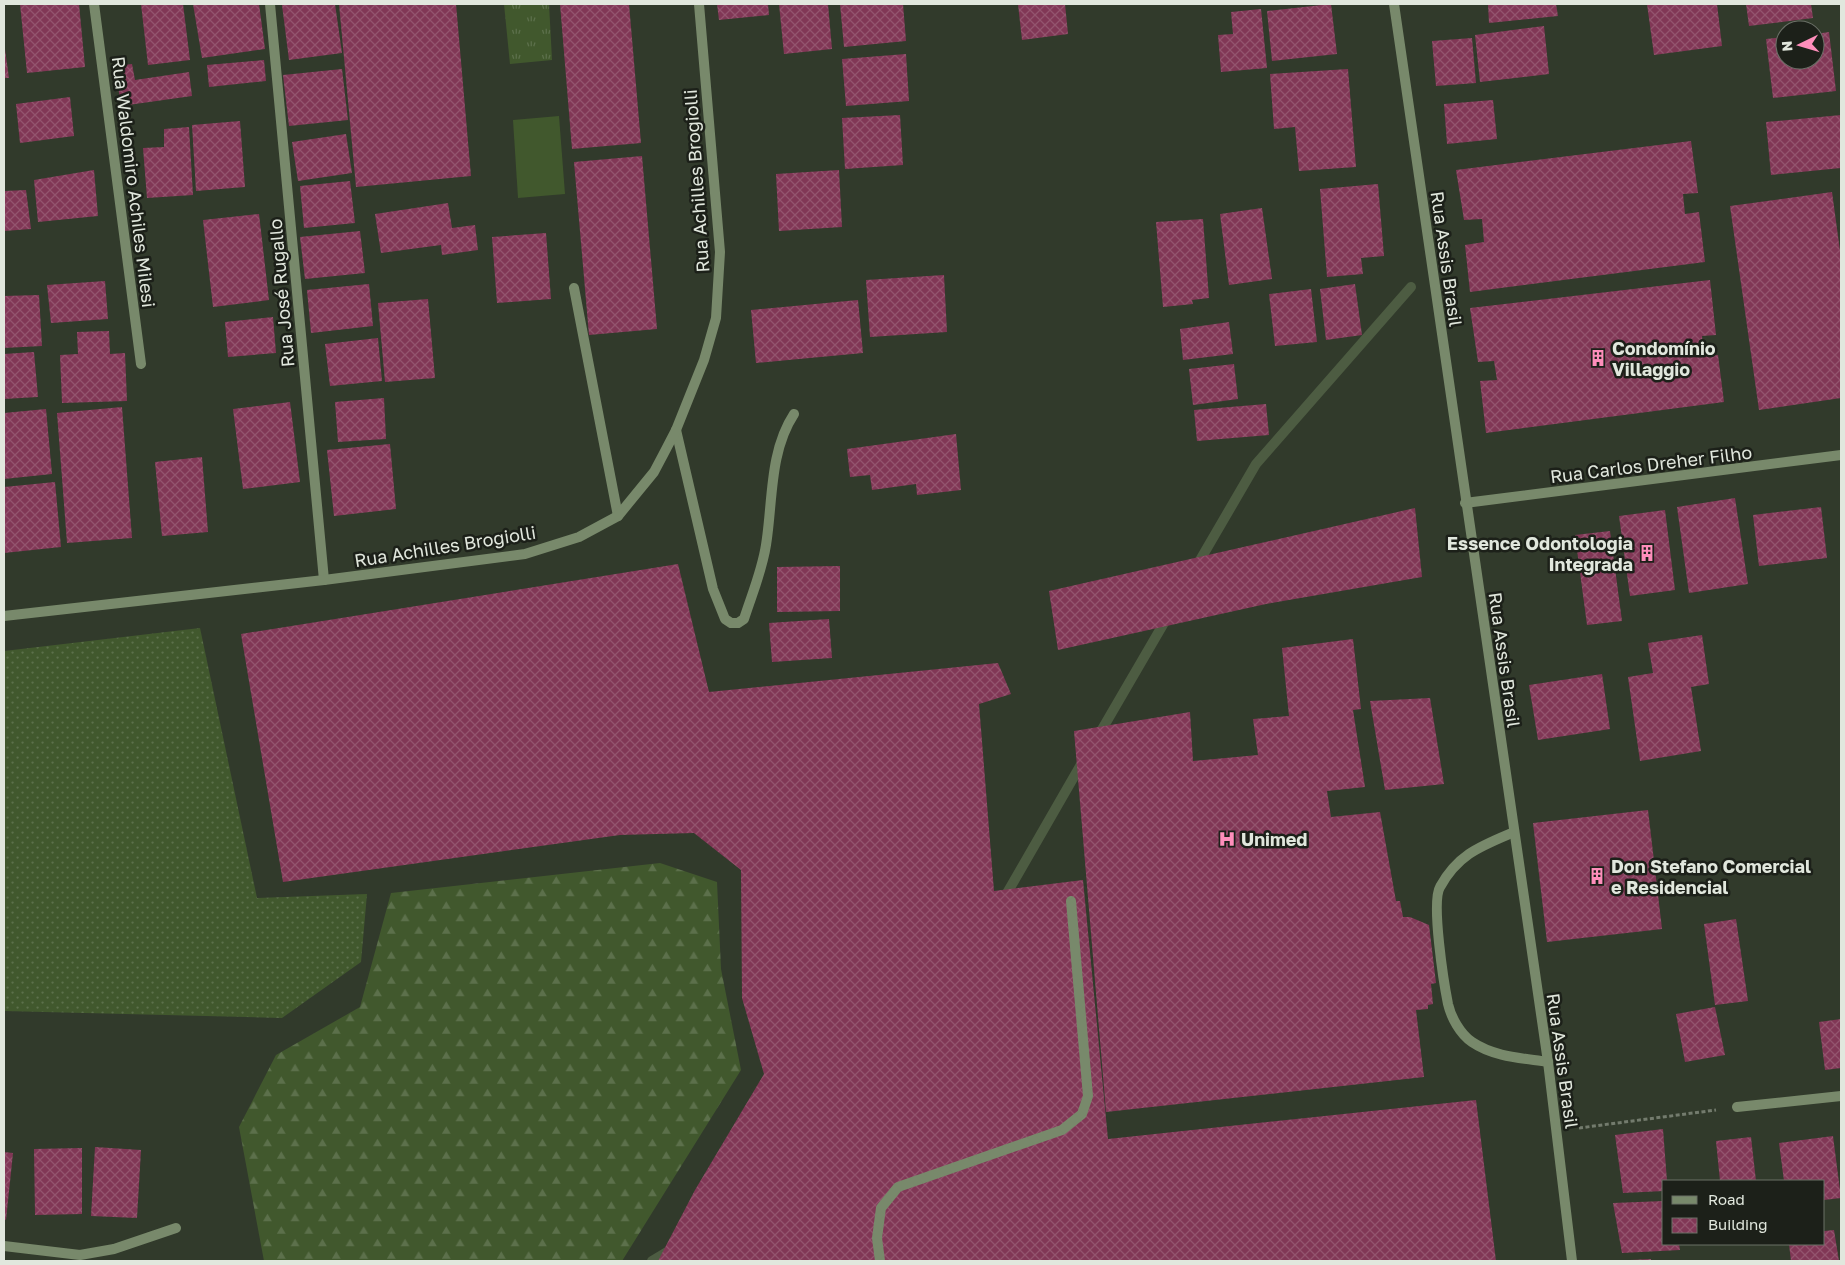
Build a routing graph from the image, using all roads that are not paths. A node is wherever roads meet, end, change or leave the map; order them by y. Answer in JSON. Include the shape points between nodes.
{"nodes":[{"id":1,"x":94,"y":4,"type":"edge"},
{"id":2,"x":270,"y":4,"type":"edge"},
{"id":3,"x":699,"y":4,"type":"edge"},
{"id":4,"x":1394,"y":4,"type":"edge"},
{"id":5,"x":574,"y":288,"type":"dead end"},
{"id":6,"x":141,"y":364,"type":"dead end"},
{"id":7,"x":794,"y":414,"type":"dead end"},
{"id":8,"x":676,"y":430,"type":"junction"},
{"id":9,"x":1841,"y":455,"type":"edge"},
{"id":10,"x":1466,"y":503,"type":"junction"},
{"id":11,"x":618,"y":516,"type":"junction"},
{"id":12,"x":324,"y":580,"type":"junction"},
{"id":13,"x":4,"y":616,"type":"edge"},
{"id":14,"x":1514,"y":832,"type":"junction"},
{"id":15,"x":1071,"y":901,"type":"dead end"},
{"id":16,"x":1548,"y":1062,"type":"junction"},
{"id":17,"x":1841,"y":1096,"type":"edge"},
{"id":18,"x":1737,"y":1107,"type":"road end"},
{"id":19,"x":176,"y":1228,"type":"dead end"},
{"id":20,"x":4,"y":1246,"type":"edge"},
{"id":21,"x":880,"y":1261,"type":"edge"},
{"id":22,"x":1572,"y":1261,"type":"edge"}],
"edges":[{"from":1,"to":6,"type":"street","name":"Rua Waldomiro Achiles Milesi"},
{"from":2,"to":12,"type":"street","name":"Rua José Rugallo"},
{"from":3,"to":8,"type":"street","name":"Rua Achilles Brogiolli","via":[[720,262],[716,318],[704,360]]},
{"from":4,"to":10,"type":"street","name":"Rua Assis Brasil"},
{"from":5,"to":11,"type":"street"},
{"from":7,"to":8,"type":"street","via":[[783,434],[775,463],[766,546],[759,578],[744,619],[731,623],[725,619],[712,589]]},
{"from":8,"to":11,"type":"street","name":"Rua Achilles Brogiolli","via":[[654,472]]},
{"from":9,"to":10,"type":"street","name":"Rua Carlos Dreher Filho"},
{"from":10,"to":14,"type":"street","name":"Rua Assis Brasil"},
{"from":11,"to":12,"type":"street","name":"Rua Achilles Brogiolli","via":[[579,537],[525,554]]},
{"from":12,"to":13,"type":"street","name":"Rua Achilles Brogiolli"},
{"from":14,"to":16,"type":"street","name":"Rua Assis Brasil"},
{"from":14,"to":16,"type":"street","via":[[1473,850],[1452,869],[1438,890],[1436,913],[1448,1005],[1458,1028],[1470,1041],[1508,1056]]},
{"from":15,"to":21,"type":"street","via":[[1088,1096],[1082,1114],[1062,1130],[898,1187],[881,1208],[877,1238]]},
{"from":16,"to":22,"type":"street","name":"Rua Assis Brasil"},
{"from":17,"to":18,"type":"street"},
{"from":19,"to":20,"type":"street","via":[[114,1249],[80,1255]]}]}
